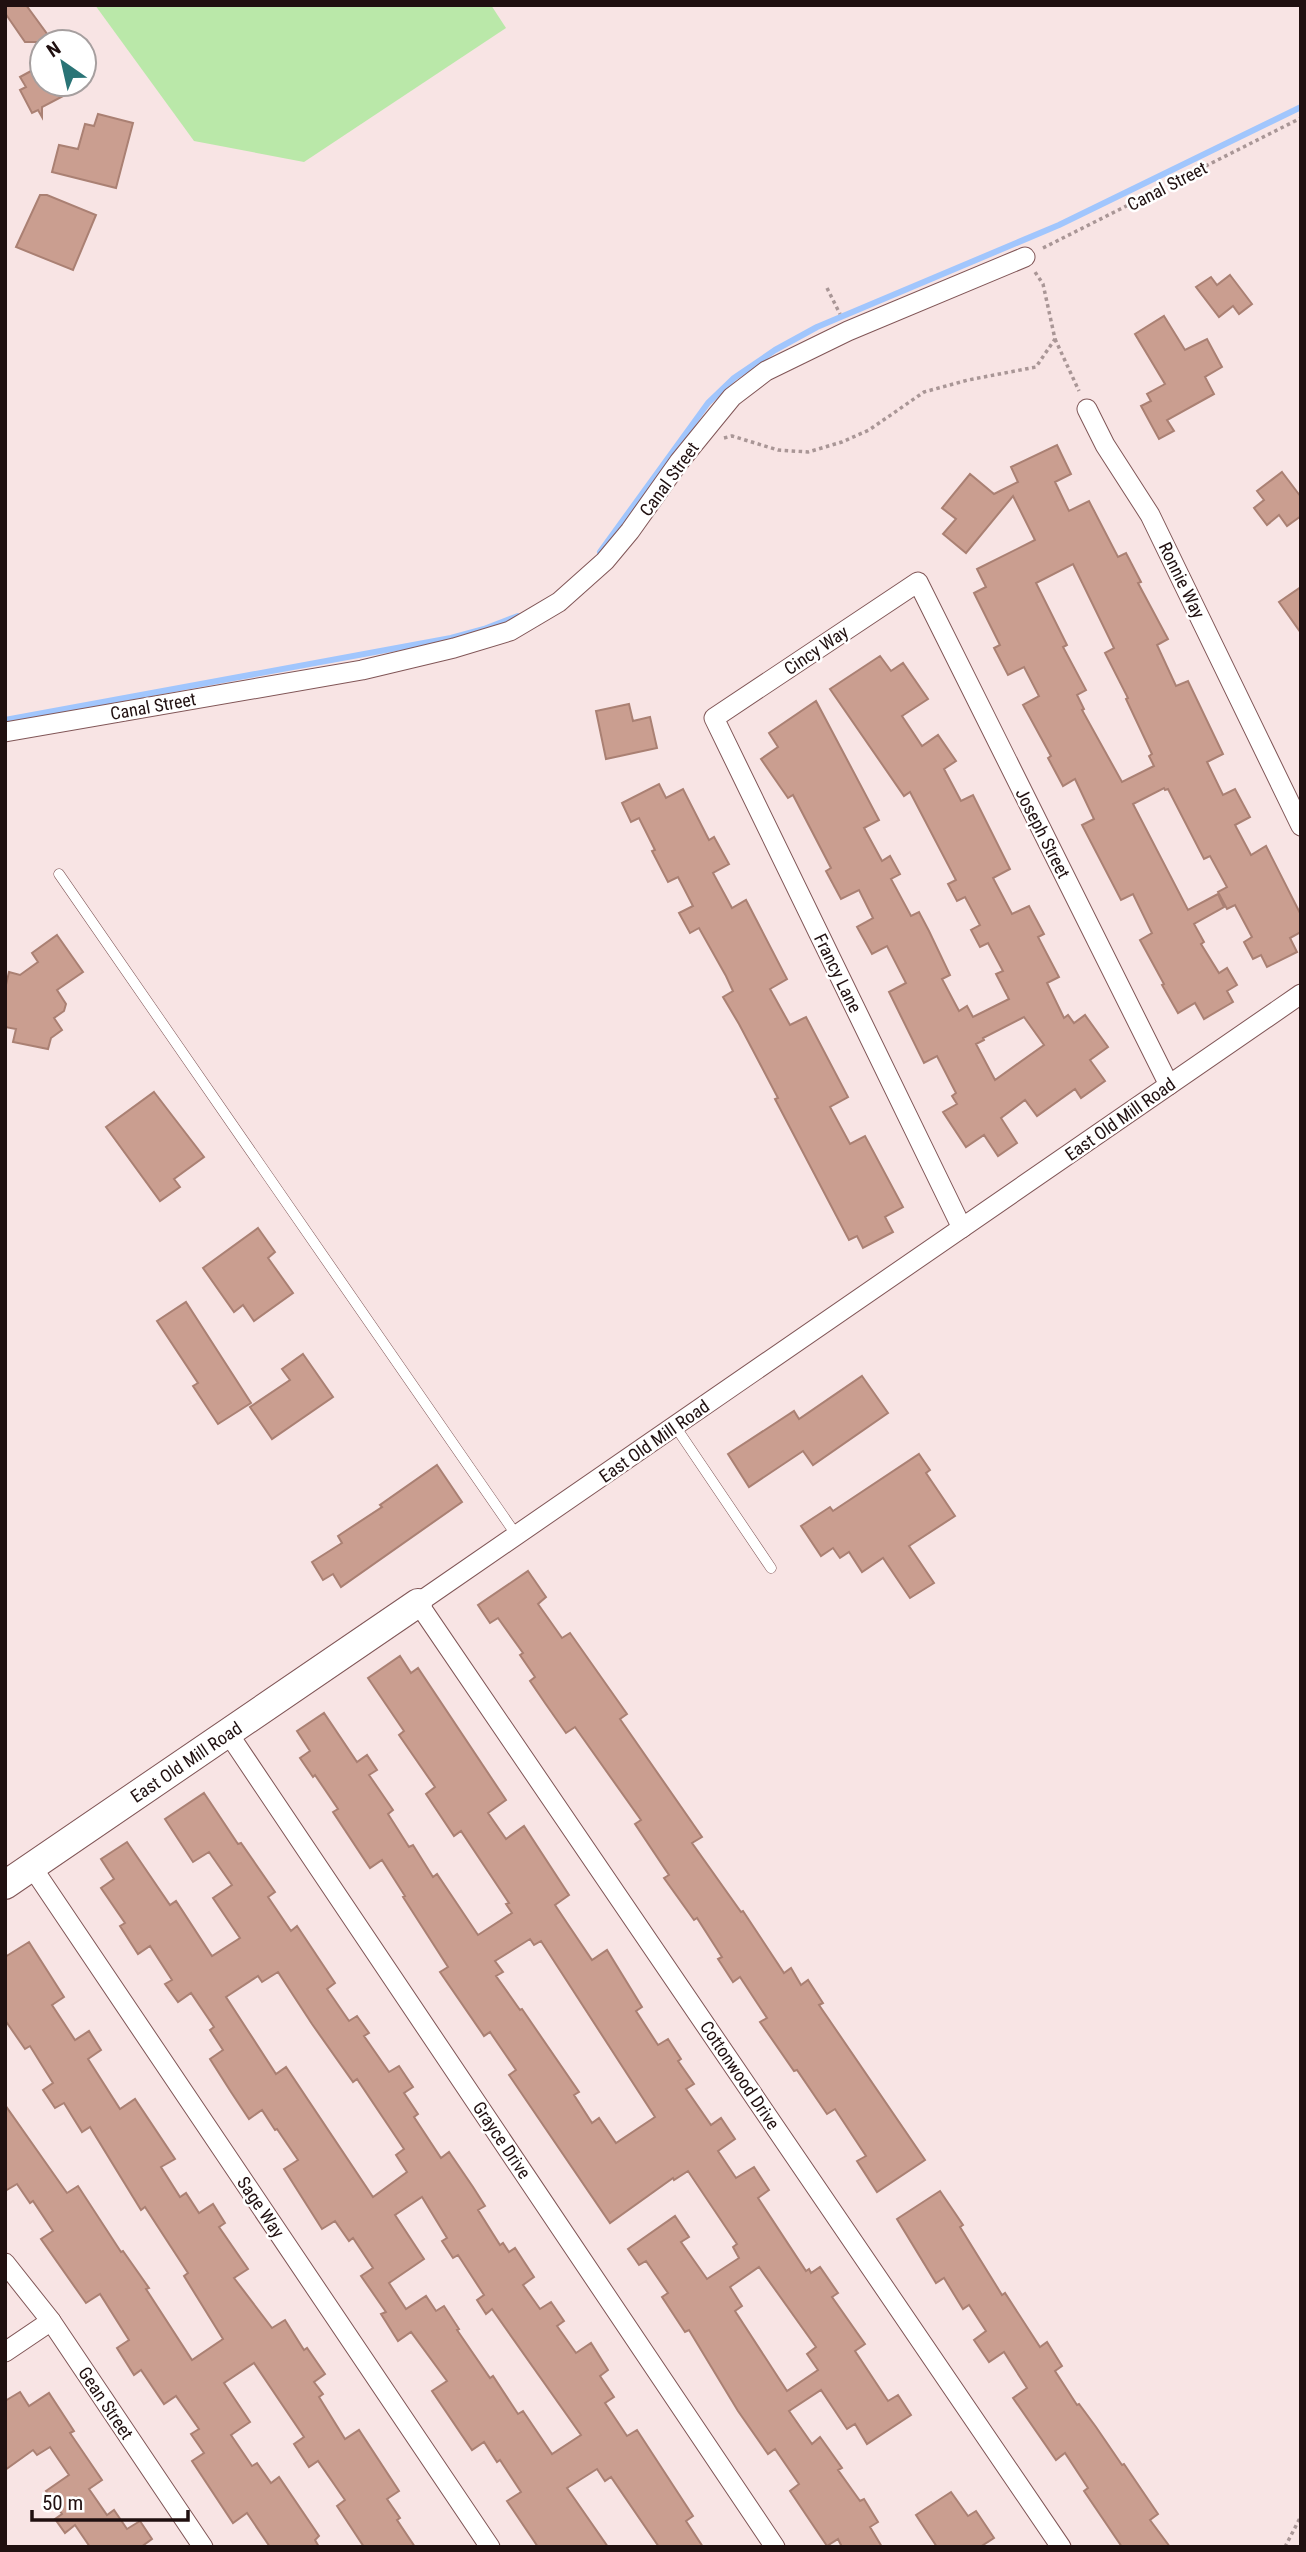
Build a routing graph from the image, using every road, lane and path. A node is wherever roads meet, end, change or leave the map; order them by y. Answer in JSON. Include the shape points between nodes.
{"nodes":[{"id":1,"x":1301,"y":118,"type":"edge"},
{"id":2,"x":1025,"y":257,"type":"junction"},
{"id":3,"x":827,"y":288,"type":"dead end"},
{"id":4,"x":837,"y":308,"type":"dead end"},
{"id":5,"x":1055,"y":339,"type":"junction"},
{"id":6,"x":1087,"y":409,"type":"joint"},
{"id":7,"x":721,"y":439,"type":"dead end"},
{"id":8,"x":918,"y":582,"type":"joint"},
{"id":9,"x":714,"y":718,"type":"joint"},
{"id":10,"x":5,"y":732,"type":"edge"},
{"id":11,"x":1301,"y":826,"type":"edge"},
{"id":12,"x":59,"y":874,"type":"dead end"},
{"id":13,"x":1301,"y":994,"type":"edge"},
{"id":14,"x":1169,"y":1085,"type":"junction"},
{"id":15,"x":962,"y":1228,"type":"junction"},
{"id":16,"x":675,"y":1426,"type":"junction"},
{"id":17,"x":517,"y":1536,"type":"junction"},
{"id":18,"x":771,"y":1568,"type":"dead end"},
{"id":19,"x":418,"y":1603,"type":"junction"},
{"id":20,"x":228,"y":1733,"type":"junction"},
{"id":21,"x":32,"y":1867,"type":"junction"},
{"id":22,"x":5,"y":1885,"type":"edge"},
{"id":23,"x":5,"y":2263,"type":"edge"},
{"id":24,"x":51,"y":2321,"type":"junction"},
{"id":25,"x":5,"y":2352,"type":"edge"},
{"id":26,"x":1301,"y":2516,"type":"edge"},
{"id":27,"x":203,"y":2547,"type":"edge"},
{"id":28,"x":490,"y":2547,"type":"edge"},
{"id":29,"x":775,"y":2547,"type":"edge"},
{"id":30,"x":1061,"y":2547,"type":"edge"},
{"id":31,"x":1285,"y":2547,"type":"edge"}],
"edges":[{"from":1,"to":2,"type":"path","name":"Canal Street"},
{"from":2,"to":5,"type":"path","via":[[1043,284]]},
{"from":2,"to":10,"type":"street","name":"Canal Street","via":[[766,370],[714,419],[605,561],[559,602],[510,631],[362,670]]},
{"from":3,"to":4,"type":"path"},
{"from":5,"to":6,"type":"path"},
{"from":5,"to":7,"type":"path","via":[[1035,367],[924,392],[869,430],[842,442],[808,452],[778,450],[732,436]]},
{"from":6,"to":11,"type":"street","name":"Ronnie Way","via":[[1150,515]]},
{"from":8,"to":9,"type":"street","name":"Cincy Way"},
{"from":8,"to":14,"type":"street","name":"Joseph Street"},
{"from":9,"to":15,"type":"street","name":"Francy Lane"},
{"from":12,"to":17,"type":"lane"},
{"from":13,"to":14,"type":"street","name":"East Old Mill Road"},
{"from":14,"to":15,"type":"street","name":"East Old Mill Road"},
{"from":15,"to":16,"type":"street","name":"East Old Mill Road"},
{"from":16,"to":17,"type":"street","name":"East Old Mill Road"},
{"from":16,"to":18,"type":"lane"},
{"from":17,"to":19,"type":"street","name":"East Old Mill Road"},
{"from":19,"to":20,"type":"street","name":"East Old Mill Road"},
{"from":19,"to":30,"type":"street","name":"Cottonwood Drive"},
{"from":20,"to":21,"type":"street","name":"East Old Mill Road"},
{"from":20,"to":29,"type":"street","name":"Grayce Drive"},
{"from":21,"to":22,"type":"street","name":"East Old Mill Road"},
{"from":21,"to":28,"type":"street","name":"Sage Way"},
{"from":23,"to":24,"type":"street","name":"Gean Street"},
{"from":24,"to":25,"type":"street"},
{"from":24,"to":27,"type":"street","name":"Gean Street"},
{"from":26,"to":31,"type":"path"}]}
